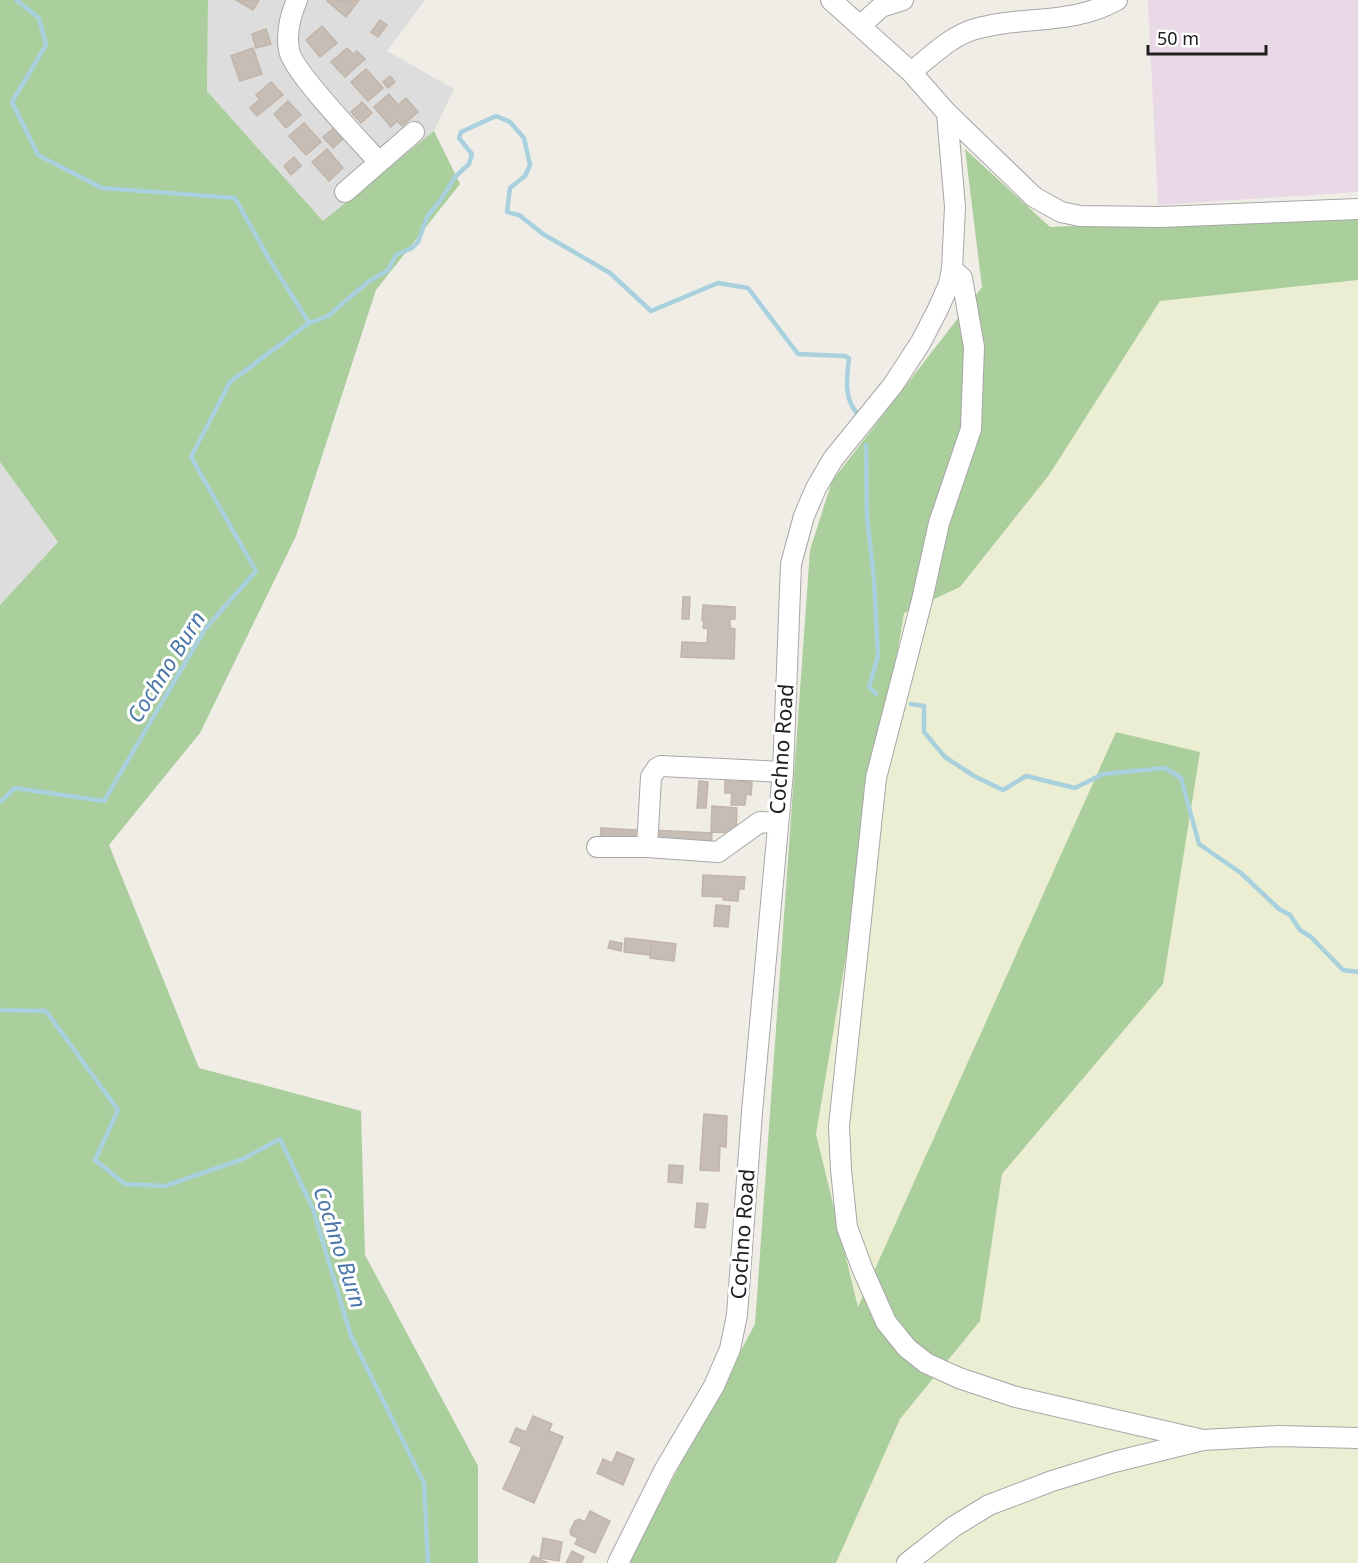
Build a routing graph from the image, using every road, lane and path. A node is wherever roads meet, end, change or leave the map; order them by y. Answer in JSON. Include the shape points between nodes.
{"nodes":[{"id":1,"x":297,"y":0,"type":"edge"},
{"id":2,"x":831,"y":0,"type":"edge"},
{"id":3,"x":903,"y":0,"type":"edge"},
{"id":4,"x":1117,"y":0,"type":"edge"},
{"id":5,"x":860,"y":26,"type":"junction"},
{"id":6,"x":911,"y":72,"type":"junction"},
{"id":7,"x":947,"y":113,"type":"junction"},
{"id":8,"x":414,"y":132,"type":"dead end"},
{"id":9,"x":379,"y":162,"type":"junction"},
{"id":10,"x":345,"y":192,"type":"dead end"},
{"id":11,"x":1358,"y":208,"type":"edge"},
{"id":12,"x":952,"y":269,"type":"junction"},
{"id":13,"x":783,"y":772,"type":"junction"},
{"id":14,"x":777,"y":823,"type":"junction"},
{"id":15,"x":597,"y":847,"type":"dead end"},
{"id":16,"x":647,"y":847,"type":"junction"},
{"id":17,"x":1358,"y":1438,"type":"edge"},
{"id":18,"x":1203,"y":1440,"type":"junction"},
{"id":19,"x":618,"y":1563,"type":"edge"},
{"id":20,"x":907,"y":1563,"type":"edge"}],
"edges":[{"from":1,"to":9,"type":"street","via":[[289,20],[289,52],[303,77]]},
{"from":2,"to":5,"type":"street"},
{"from":3,"to":5,"type":"street","via":[[881,7]]},
{"from":4,"to":6,"type":"street","via":[[1097,11],[1074,16],[969,31]]},
{"from":5,"to":6,"type":"street"},
{"from":6,"to":7,"type":"street"},
{"from":7,"to":11,"type":"street","via":[[1034,197],[1061,212],[1138,218]]},
{"from":7,"to":12,"type":"street","name":"Cochno Road","via":[[955,207]]},
{"from":8,"to":9,"type":"street"},
{"from":9,"to":10,"type":"street"},
{"from":12,"to":13,"type":"street","name":"Cochno Road","via":[[949,284],[921,342],[893,385],[833,459],[804,516],[791,564]]},
{"from":12,"to":18,"type":"street","via":[[962,278],[974,347],[971,429],[939,523],[876,778],[839,1126],[848,1227],[886,1322],[907,1348],[926,1363],[1016,1397]]},
{"from":13,"to":14,"type":"street","name":"Cochno Road"},
{"from":13,"to":16,"type":"street","via":[[657,768],[651,777]]},
{"from":14,"to":16,"type":"street","via":[[760,822],[717,852]]},
{"from":14,"to":19,"type":"street","name":"Cochno Road","via":[[737,1315],[730,1349]]},
{"from":15,"to":16,"type":"street"},
{"from":17,"to":18,"type":"street","via":[[1278,1436]]},
{"from":18,"to":20,"type":"street","via":[[1114,1462],[989,1505],[937,1538]]}]}
